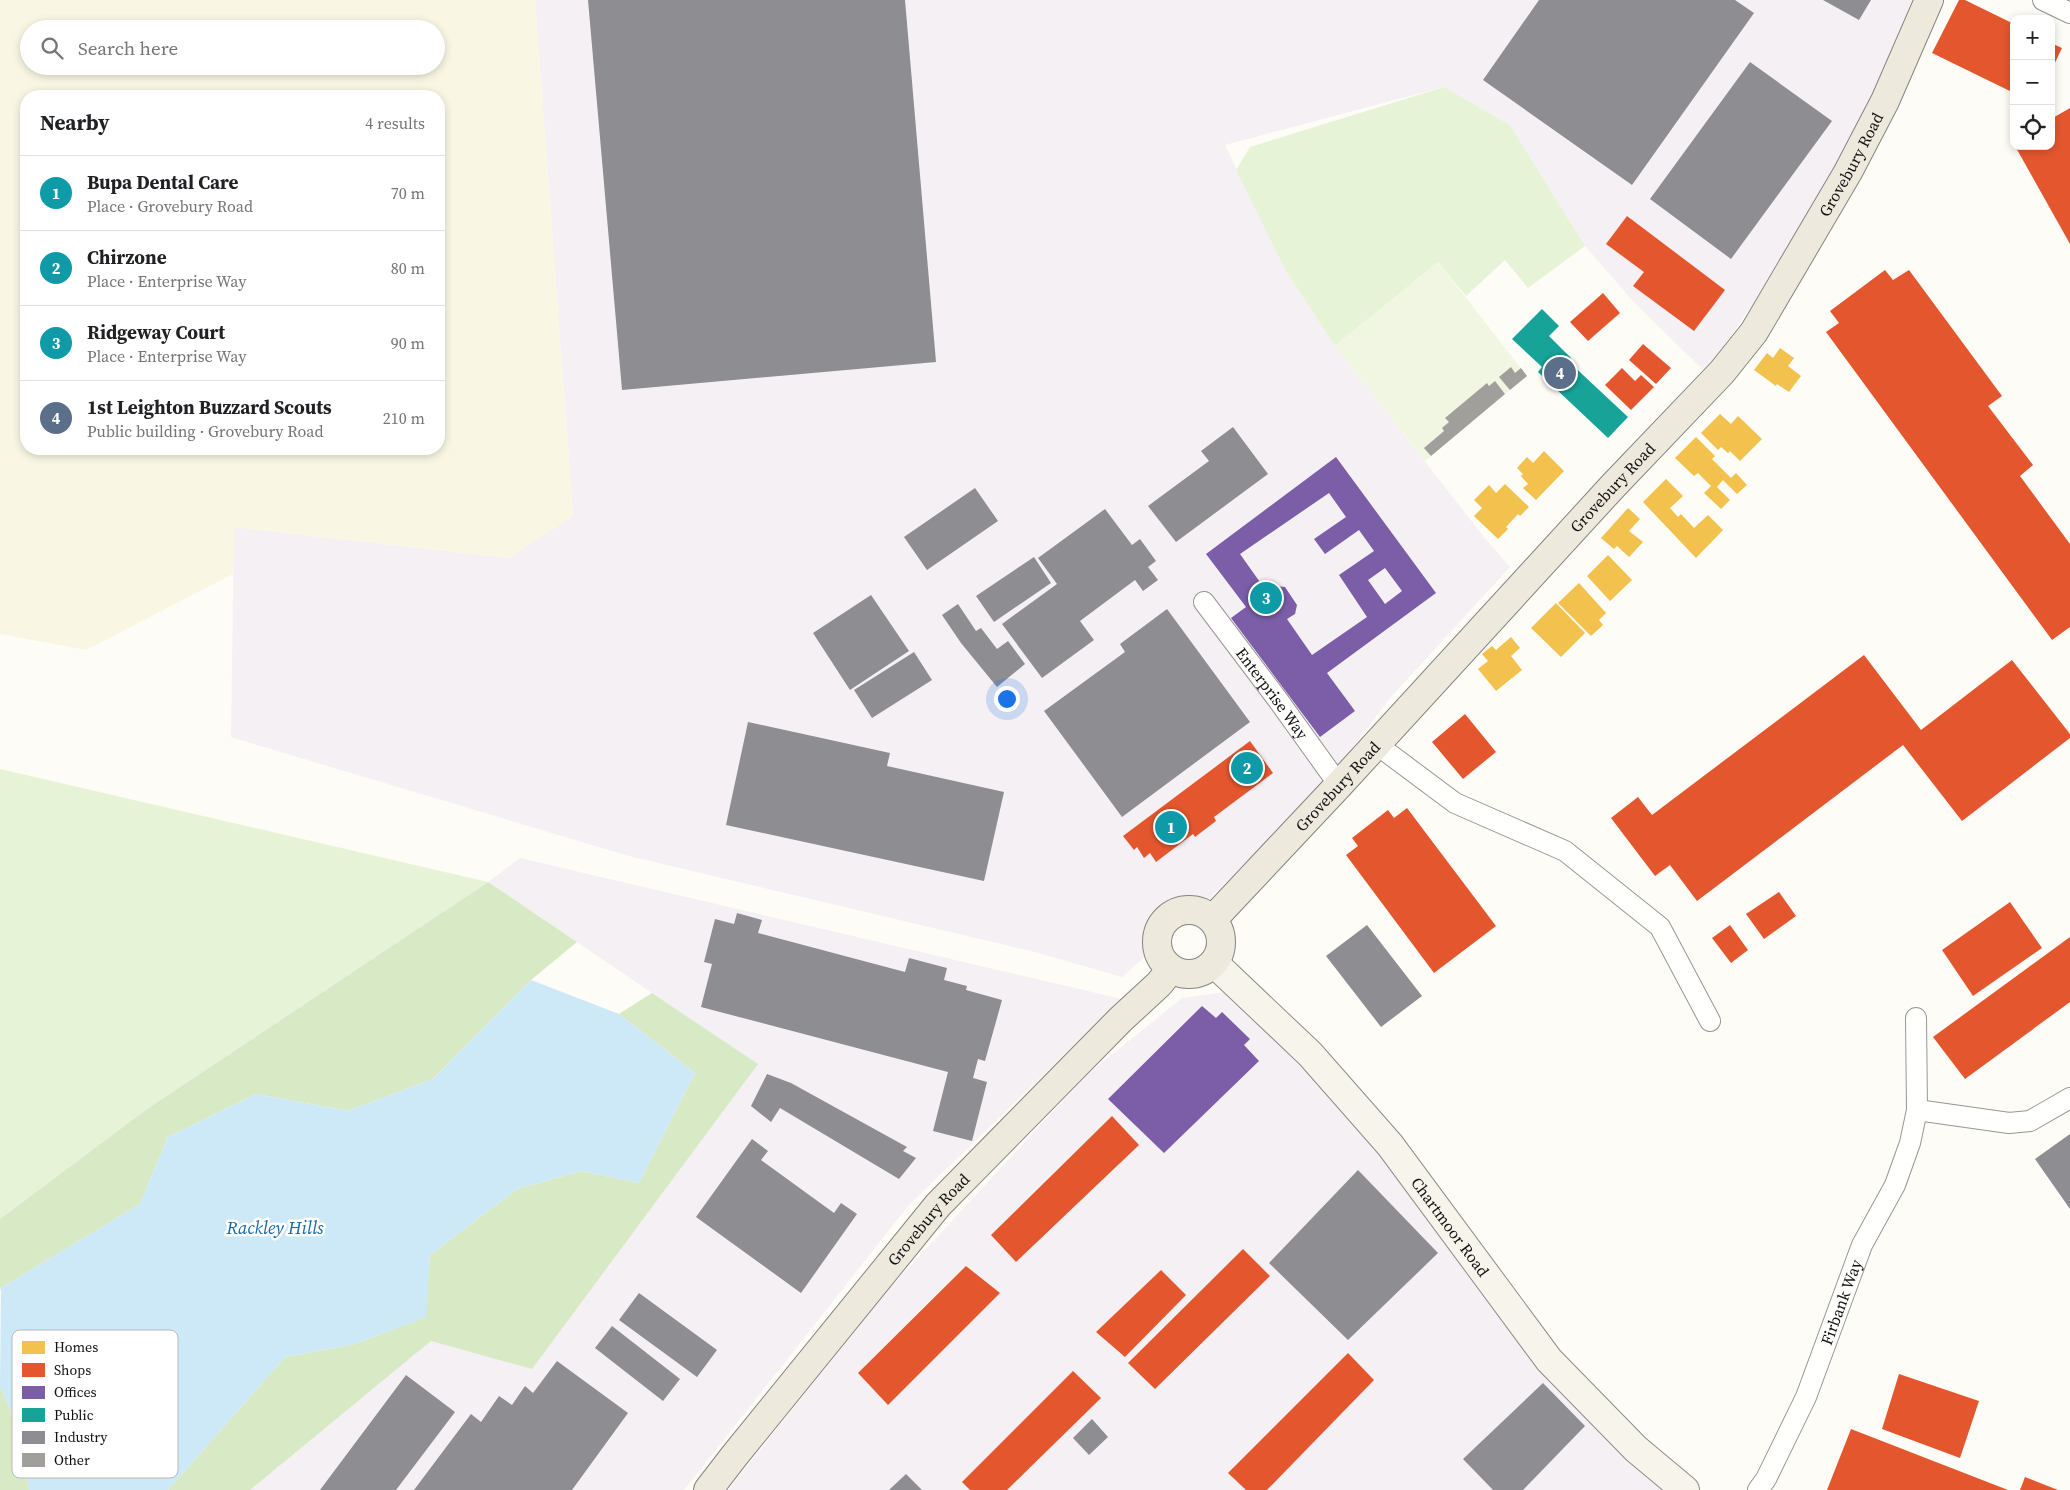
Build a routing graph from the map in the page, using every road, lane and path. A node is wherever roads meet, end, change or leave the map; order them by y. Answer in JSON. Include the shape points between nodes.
{"nodes":[{"id":1,"x":1929,"y":0,"type":"edge"},
{"id":2,"x":2043,"y":0,"type":"edge"},
{"id":3,"x":2070,"y":13,"type":"edge"},
{"id":4,"x":1204,"y":602,"type":"dead end"},
{"id":5,"x":1376,"y":744,"type":"junction"},
{"id":6,"x":1338,"y":785,"type":"junction"},
{"id":7,"x":1213,"y":919,"type":"junction"},
{"id":8,"x":1214,"y":963,"type":"junction"},
{"id":9,"x":1171,"y":968,"type":"junction"},
{"id":10,"x":1916,"y":1018,"type":"dead end"},
{"id":11,"x":1710,"y":1021,"type":"dead end"},
{"id":12,"x":2070,"y":1098,"type":"edge"},
{"id":13,"x":1917,"y":1110,"type":"junction"},
{"id":14,"x":708,"y":1490,"type":"edge"},
{"id":15,"x":1685,"y":1490,"type":"edge"},
{"id":16,"x":1758,"y":1490,"type":"edge"}],
"edges":[{"from":1,"to":5,"type":"main road","name":"Grovebury Road","via":[[1885,101],[1848,172],[1754,332],[1722,372],[1631,466]]},
{"from":2,"to":3,"type":"street"},
{"from":4,"to":6,"type":"street","name":"Enterprise Way"},
{"from":5,"to":6,"type":"main road","name":"Grovebury Road"},
{"from":5,"to":11,"type":"street","via":[[1455,803],[1565,851],[1660,926]]},
{"from":6,"to":7,"type":"main road","name":"Grovebury Road"},
{"from":7,"to":8,"type":"main road","via":[[1222,944]]},
{"from":7,"to":9,"type":"main road","via":[[1196,910],[1185,909],[1165,919],[1157,933],[1156,944],[1159,956]]},
{"from":8,"to":9,"type":"main road","via":[[1202,972],[1190,975]]},
{"from":8,"to":15,"type":"street","name":"Chartmoor Road","via":[[1310,1054],[1390,1144],[1549,1360],[1636,1449]]},
{"from":9,"to":14,"type":"main road","name":"Grovebury Road","via":[[938,1205]]},
{"from":10,"to":13,"type":"street","name":"Firbank Way"},
{"from":12,"to":13,"type":"street","via":[[2030,1121],[2008,1122]]},
{"from":13,"to":16,"type":"street","name":"Firbank Way","via":[[1910,1144],[1895,1185],[1862,1245],[1806,1397]]}]}
